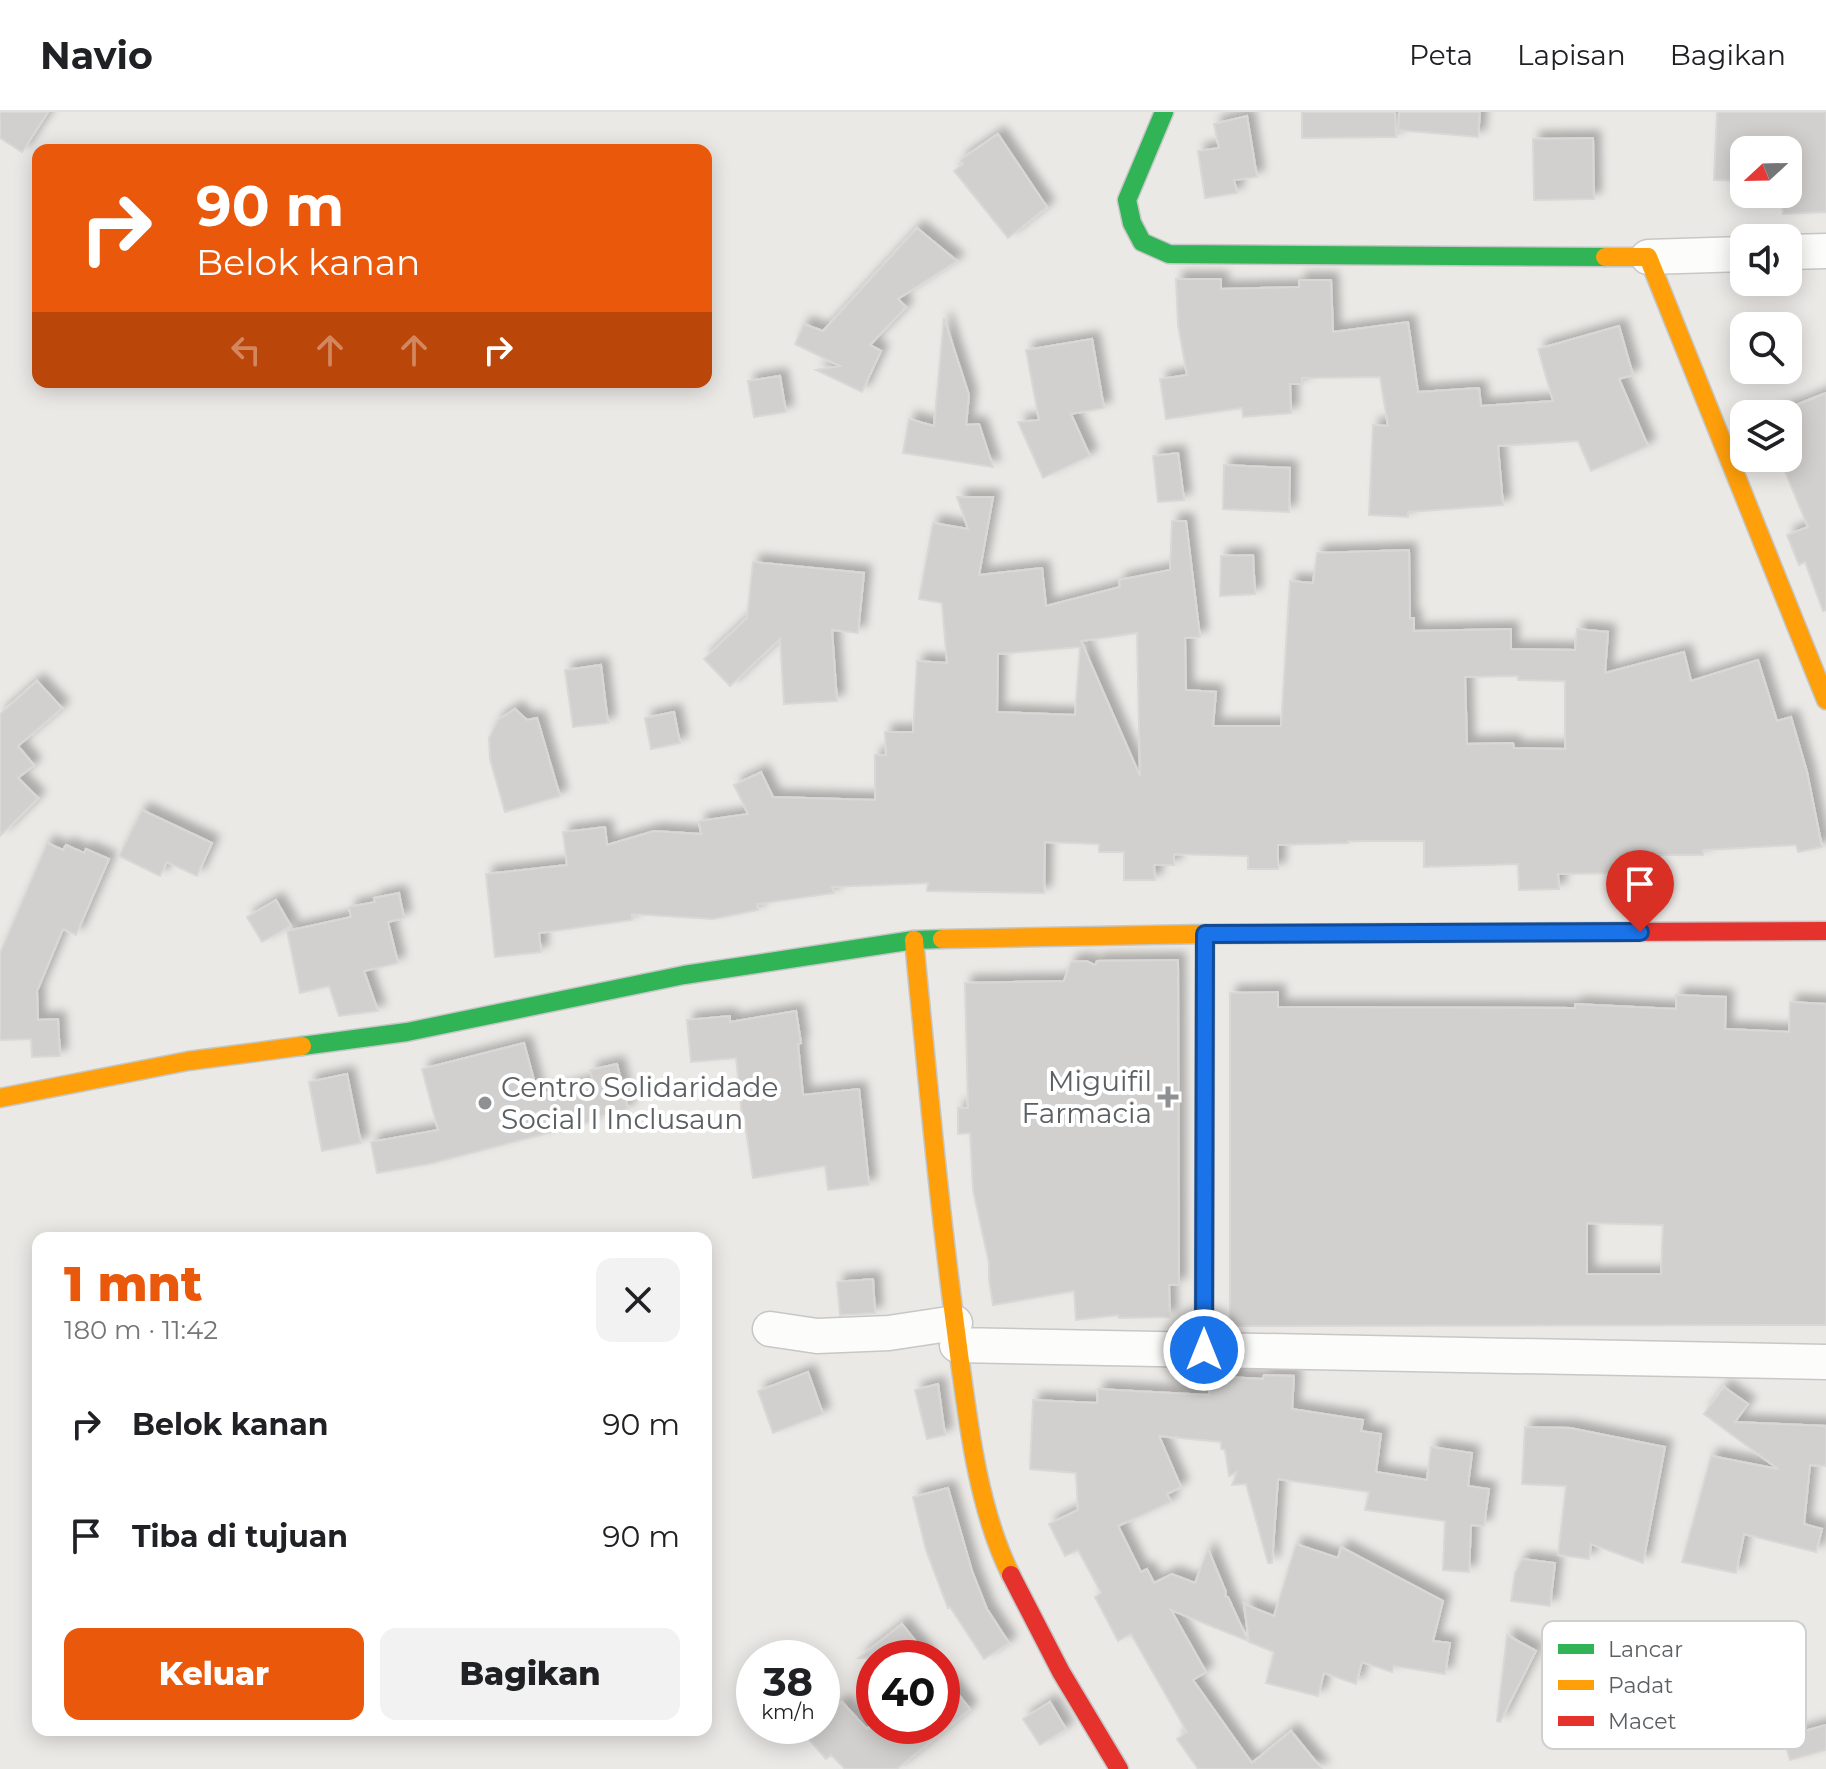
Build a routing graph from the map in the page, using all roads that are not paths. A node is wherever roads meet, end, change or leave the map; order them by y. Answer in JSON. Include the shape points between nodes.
{"nodes":[{"id":1,"x":1164,"y":112,"type":"edge"},
{"id":2,"x":1826,"y":251,"type":"edge"},
{"id":3,"x":1802,"y":252,"type":"edge"},
{"id":4,"x":1730,"y":254,"type":"edge"},
{"id":5,"x":1648,"y":257,"type":"junction"},
{"id":6,"x":1826,"y":700,"type":"edge"},
{"id":7,"x":1826,"y":931,"type":"edge"},
{"id":8,"x":1205,"y":934,"type":"junction"},
{"id":9,"x":914,"y":940,"type":"junction"},
{"id":10,"x":0,"y":1098,"type":"edge"},
{"id":11,"x":770,"y":1329,"type":"dead end"},
{"id":12,"x":956,"y":1334,"type":"junction"},
{"id":13,"x":1204,"y":1350,"type":"junction"},
{"id":14,"x":1826,"y":1362,"type":"edge"},
{"id":15,"x":1119,"y":1769,"type":"edge"}],
"edges":[{"from":1,"to":5,"type":"street","via":[[1127,200],[1142,242],[1169,254]]},
{"from":2,"to":3,"type":"street"},
{"from":4,"to":5,"type":"street"},
{"from":5,"to":6,"type":"street"},
{"from":7,"to":8,"type":"street"},
{"from":8,"to":9,"type":"street"},
{"from":8,"to":13,"type":"street"},
{"from":9,"to":10,"type":"street","via":[[684,975],[407,1032],[188,1061]]},
{"from":9,"to":12,"type":"street"},
{"from":11,"to":12,"type":"street","via":[[817,1336]]},
{"from":12,"to":13,"type":"street"},
{"from":12,"to":15,"type":"street","via":[[971,1442],[999,1551],[1061,1672]]},
{"from":13,"to":14,"type":"street"}]}
